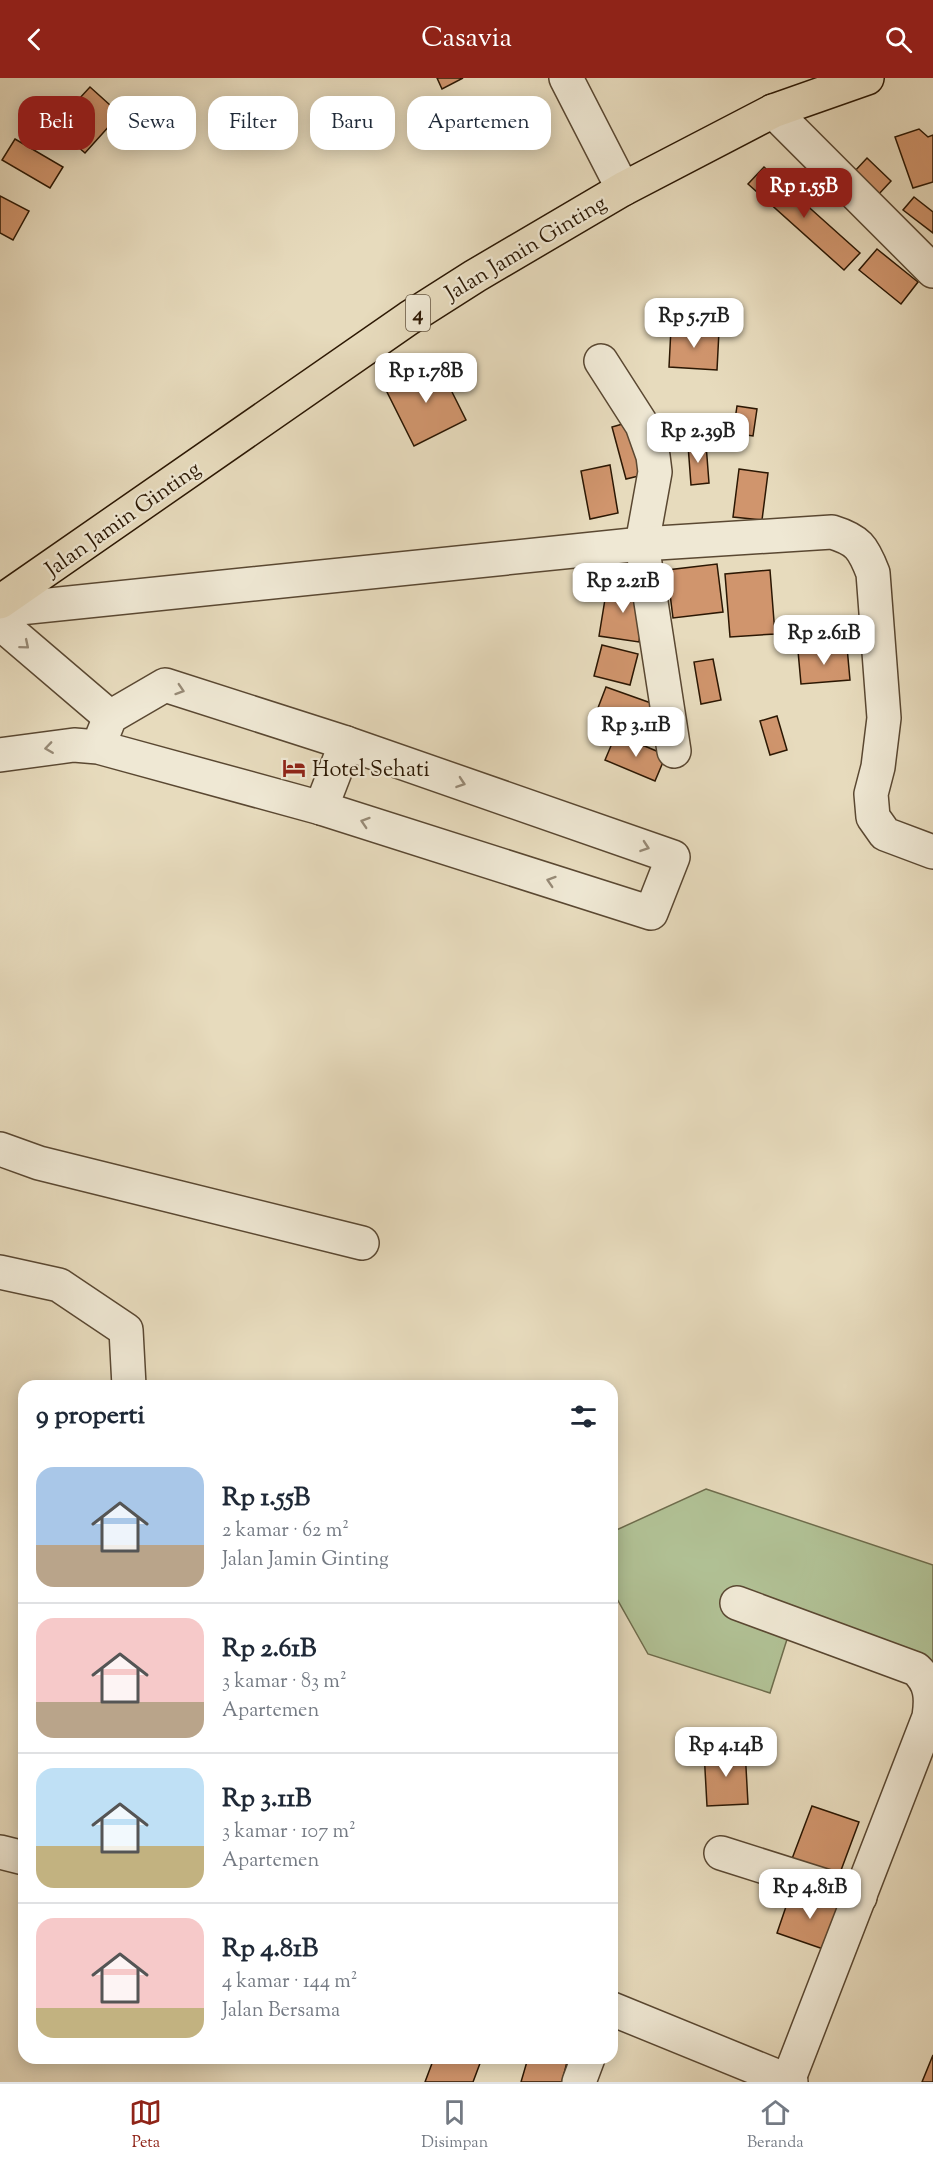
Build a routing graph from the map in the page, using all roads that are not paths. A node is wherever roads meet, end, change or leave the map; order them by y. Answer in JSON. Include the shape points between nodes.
{"nodes":[{"id":1,"x":566,"y":78,"type":"edge"},
{"id":2,"x":867,"y":78,"type":"edge"},
{"id":3,"x":773,"y":111,"type":"junction"},
{"id":4,"x":623,"y":189,"type":"junction"},
{"id":5,"x":933,"y":270,"type":"edge"},
{"id":6,"x":601,"y":361,"type":"dead end"},
{"id":7,"x":642,"y":544,"type":"junction"},
{"id":8,"x":0,"y":602,"type":"edge"},
{"id":9,"x":0,"y":610,"type":"edge"},
{"id":10,"x":0,"y":623,"type":"edge"},
{"id":11,"x":104,"y":732,"type":"junction"},
{"id":12,"x":346,"y":743,"type":"junction"},
{"id":13,"x":674,"y":751,"type":"dead end"},
{"id":14,"x":0,"y":755,"type":"edge"},
{"id":15,"x":321,"y":808,"type":"junction"},
{"id":16,"x":933,"y":852,"type":"edge"},
{"id":17,"x":0,"y":1149,"type":"edge"},
{"id":18,"x":362,"y":1243,"type":"dead end"},
{"id":19,"x":0,"y":1272,"type":"edge"},
{"id":20,"x":129,"y":1380,"type":"edge"},
{"id":21,"x":737,"y":1603,"type":"dead end"},
{"id":22,"x":0,"y":1851,"type":"edge"},
{"id":23,"x":721,"y":1853,"type":"dead end"},
{"id":24,"x":18,"y":1856,"type":"edge"},
{"id":25,"x":860,"y":1898,"type":"junction"},
{"id":26,"x":618,"y":2011,"type":"edge"},
{"id":27,"x":586,"y":2064,"type":"edge"},
{"id":28,"x":579,"y":2082,"type":"edge"},
{"id":29,"x":789,"y":2082,"type":"edge"}],
"edges":[{"from":1,"to":4,"type":"street"},
{"from":2,"to":3,"type":"highway","name":"Jalan Jamin Ginting","number":"4"},
{"from":3,"to":4,"type":"highway","name":"Jalan Jamin Ginting","number":"4"},
{"from":3,"to":5,"type":"street"},
{"from":4,"to":8,"type":"highway","name":"Jalan Jamin Ginting","number":"4","via":[[409,318]]},
{"from":6,"to":7,"type":"street","via":[[642,425],[654,456],[655,472]]},
{"from":7,"to":9,"type":"street"},
{"from":7,"to":13,"type":"street"},
{"from":7,"to":16,"type":"street","via":[[832,532],[852,538],[865,552],[873,573],[884,718],[871,794],[873,817],[885,834]]},
{"from":10,"to":11,"type":"street","one_way":true},
{"from":11,"to":12,"type":"street","one_way":true,"via":[[165,685]]},
{"from":11,"to":14,"type":"street","one_way":true,"via":[[74,745]]},
{"from":11,"to":15,"type":"street"},
{"from":12,"to":15,"type":"street"},
{"from":12,"to":15,"type":"street","one_way":true,"via":[[673,857],[651,913]]},
{"from":17,"to":18,"type":"street","via":[[39,1163]]},
{"from":19,"to":20,"type":"street","via":[[60,1285],[126,1330]]},
{"from":21,"to":25,"type":"street","via":[[916,1669],[929,1685],[929,1717]]},
{"from":22,"to":24,"type":"street"},
{"from":23,"to":25,"type":"street"},
{"from":25,"to":29,"type":"street"},
{"from":26,"to":29,"type":"street"},
{"from":27,"to":28,"type":"street"}]}
